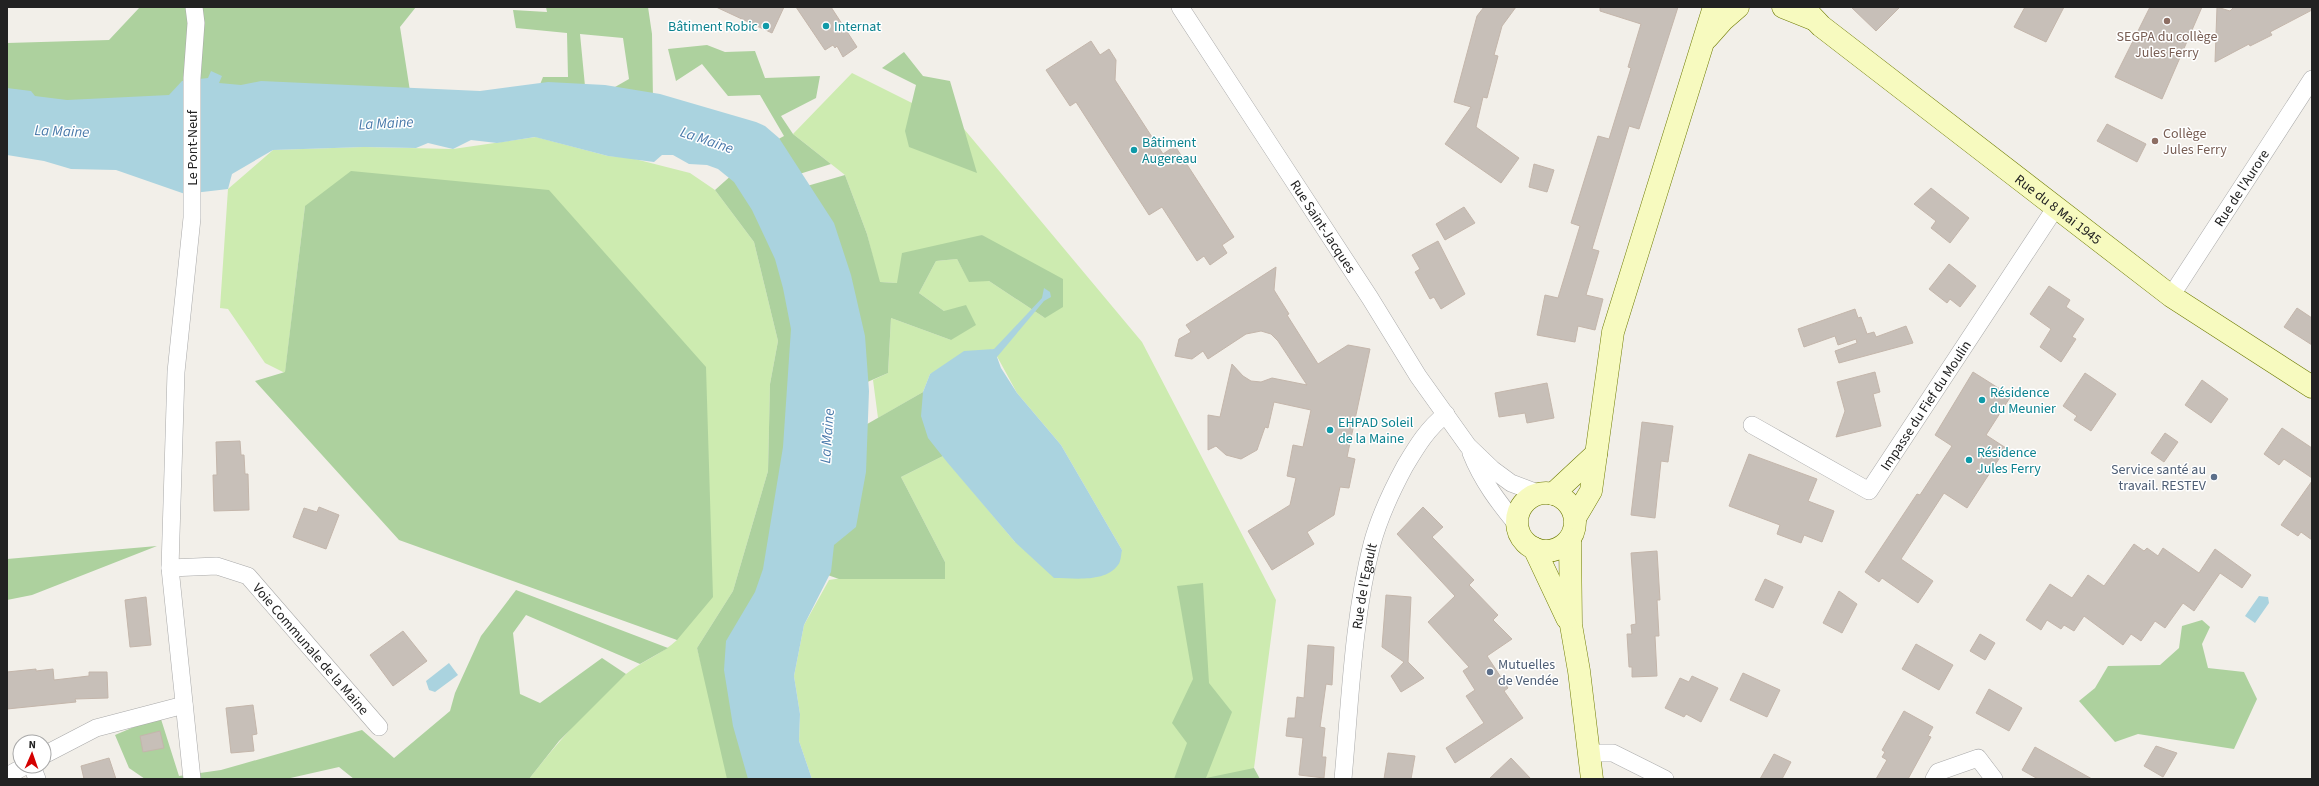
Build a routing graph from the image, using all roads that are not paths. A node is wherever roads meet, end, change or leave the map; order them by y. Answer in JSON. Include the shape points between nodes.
{"nodes":[{"id":1,"x":194,"y":7,"type":"edge"},
{"id":2,"x":1180,"y":7,"type":"edge"},
{"id":3,"x":1714,"y":7,"type":"edge"},
{"id":4,"x":1738,"y":7,"type":"edge"},
{"id":5,"x":1783,"y":7,"type":"edge"},
{"id":6,"x":1808,"y":13,"type":"edge"},
{"id":7,"x":1703,"y":42,"type":"junction"},
{"id":8,"x":2312,"y":79,"type":"edge"},
{"id":9,"x":2056,"y":207,"type":"junction"},
{"id":10,"x":2171,"y":296,"type":"junction"},
{"id":11,"x":2312,"y":387,"type":"edge"},
{"id":12,"x":1446,"y":414,"type":"junction"},
{"id":13,"x":1752,"y":425,"type":"dead end"},
{"id":14,"x":1468,"y":446,"type":"junction"},
{"id":15,"x":1596,"y":454,"type":"junction"},
{"id":16,"x":1546,"y":494,"type":"junction"},
{"id":17,"x":1575,"y":518,"type":"junction"},
{"id":18,"x":1518,"y":526,"type":"junction"},
{"id":19,"x":1570,"y":539,"type":"junction"},
{"id":20,"x":1534,"y":548,"type":"junction"},
{"id":21,"x":170,"y":568,"type":"junction"},
{"id":22,"x":1570,"y":625,"type":"junction"},
{"id":23,"x":184,"y":705,"type":"junction"},
{"id":24,"x":379,"y":726,"type":"dead end"},
{"id":25,"x":52,"y":751,"type":"edge"},
{"id":26,"x":1589,"y":753,"type":"junction"},
{"id":27,"x":192,"y":779,"type":"edge"},
{"id":28,"x":1343,"y":779,"type":"edge"},
{"id":29,"x":1592,"y":779,"type":"edge"},
{"id":30,"x":1665,"y":779,"type":"edge"},
{"id":31,"x":1934,"y":779,"type":"edge"},
{"id":32,"x":1994,"y":779,"type":"edge"}],
"edges":[{"from":1,"to":21,"type":"street","name":"Le Pont-Neuf","via":[[196,23],[192,78],[192,218],[176,372]]},
{"from":2,"to":12,"type":"street","name":"Rue Saint-Jacques","via":[[1418,376]]},
{"from":3,"to":7,"type":"main road"},
{"from":4,"to":7,"type":"main road"},
{"from":5,"to":6,"type":"main road","name":"Rue du 8 Mai 1945"},
{"from":6,"to":9,"type":"main road","name":"Rue du 8 Mai 1945"},
{"from":7,"to":15,"type":"main road","via":[[1613,332]]},
{"from":8,"to":10,"type":"street","name":"Rue de l'Aurore"},
{"from":9,"to":10,"type":"main road","name":"Rue du 8 Mai 1945"},
{"from":9,"to":13,"type":"street","name":"Impasse du Fief du Moulin","via":[[1868,491]]},
{"from":10,"to":11,"type":"main road","name":"Rue du 8 Mai 1945"},
{"from":12,"to":14,"type":"street","name":"Rue Saint-Jacques"},
{"from":12,"to":28,"type":"street","name":"Rue de l'Egault","via":[[1431,426],[1415,450],[1396,484],[1372,544],[1358,620]]},
{"from":14,"to":16,"type":"street","name":"Rue Saint-Jacques","via":[[1511,483]]},
{"from":14,"to":18,"type":"street","name":"Rue Saint-Jacques","via":[[1478,472]]},
{"from":15,"to":16,"type":"main road"},
{"from":15,"to":17,"type":"main road","via":[[1591,491]]},
{"from":16,"to":17,"type":"main road","via":[[1568,503]]},
{"from":16,"to":18,"type":"main road","via":[[1532,497],[1520,510]]},
{"from":17,"to":19,"type":"main road"},
{"from":18,"to":20,"type":"main road","via":[[1520,535]]},
{"from":19,"to":20,"type":"main road","via":[[1554,550]]},
{"from":19,"to":22,"type":"main road"},
{"from":20,"to":22,"type":"main road"},
{"from":21,"to":23,"type":"street","name":"Le Pont-Neuf"},
{"from":21,"to":24,"type":"street","name":"Voie Communale de la Maine","via":[[217,566],[248,576]]},
{"from":22,"to":26,"type":"main road","via":[[1580,671]]},
{"from":23,"to":25,"type":"street","via":[[96,728]]},
{"from":23,"to":27,"type":"street","name":"Le Pont-Neuf"},
{"from":26,"to":29,"type":"main road"},
{"from":26,"to":30,"type":"street","via":[[1613,753]]},
{"from":31,"to":32,"type":"street","via":[[1938,772],[1978,758]]}]}
